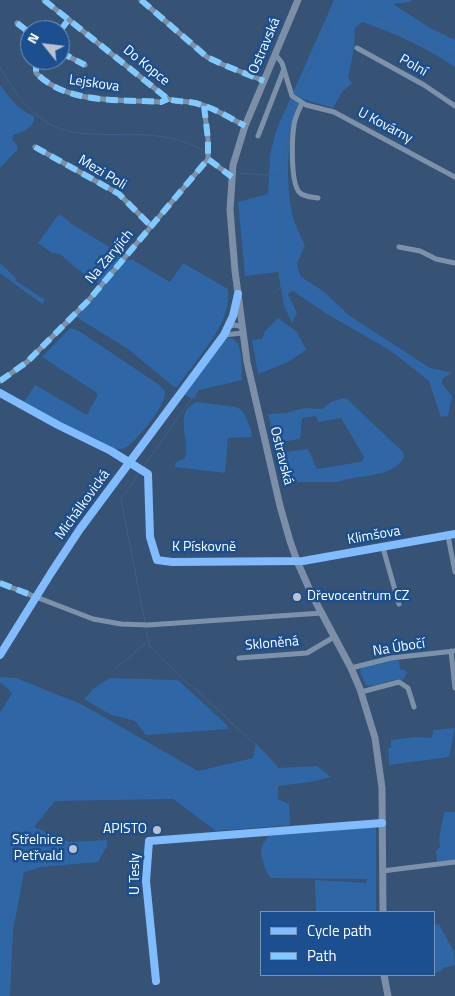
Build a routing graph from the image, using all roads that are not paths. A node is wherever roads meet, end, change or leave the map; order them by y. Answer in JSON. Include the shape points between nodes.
{"nodes":[{"id":1,"x":44,"y":0,"type":"edge"},
{"id":2,"x":141,"y":0,"type":"edge"},
{"id":3,"x":298,"y":0,"type":"edge"},
{"id":4,"x":69,"y":19,"type":"joint"},
{"id":5,"x":17,"y":23,"type":"dead end"},
{"id":6,"x":20,"y":25,"type":"edge"},
{"id":7,"x":358,"y":48,"type":"dead end"},
{"id":8,"x":275,"y":54,"type":"junction"},
{"id":9,"x":70,"y":57,"type":"edge"},
{"id":10,"x":85,"y":65,"type":"dead end"},
{"id":11,"x":284,"y":68,"type":"junction"},
{"id":12,"x":36,"y":70,"type":"edge"},
{"id":13,"x":264,"y":80,"type":"junction"},
{"id":14,"x":168,"y":99,"type":"junction"},
{"id":15,"x":302,"y":103,"type":"junction"},
{"id":16,"x":204,"y":106,"type":"junction"},
{"id":17,"x":455,"y":106,"type":"edge"},
{"id":18,"x":245,"y":126,"type":"junction"},
{"id":19,"x":258,"y":136,"type":"dead end"},
{"id":20,"x":35,"y":147,"type":"dead end"},
{"id":21,"x":208,"y":159,"type":"junction"},
{"id":22,"x":455,"y":176,"type":"edge"},
{"id":23,"x":232,"y":177,"type":"junction"},
{"id":24,"x":318,"y":198,"type":"dead end"},
{"id":25,"x":151,"y":226,"type":"junction"},
{"id":26,"x":399,"y":247,"type":"dead end"},
{"id":27,"x":455,"y":263,"type":"edge"},
{"id":28,"x":238,"y":294,"type":"junction"},
{"id":29,"x":228,"y":326,"type":"junction"},
{"id":30,"x":242,"y":330,"type":"junction"},
{"id":31,"x":224,"y":335,"type":"junction"},
{"id":32,"x":0,"y":381,"type":"edge"},
{"id":33,"x":0,"y":393,"type":"edge"},
{"id":34,"x":130,"y":461,"type":"junction"},
{"id":35,"x":452,"y":534,"type":"edge"},
{"id":36,"x":383,"y":548,"type":"junction"},
{"id":37,"x":297,"y":561,"type":"junction"},
{"id":38,"x":455,"y":572,"type":"edge"},
{"id":39,"x":0,"y":583,"type":"edge"},
{"id":40,"x":36,"y":597,"type":"junction"},
{"id":41,"x":399,"y":604,"type":"dead end"},
{"id":42,"x":322,"y":613,"type":"junction"},
{"id":43,"x":334,"y":637,"type":"junction"},
{"id":44,"x":453,"y":651,"type":"edge"},
{"id":45,"x":0,"y":655,"type":"edge"},
{"id":46,"x":239,"y":658,"type":"dead end"},
{"id":47,"x":351,"y":668,"type":"junction"},
{"id":48,"x":455,"y":688,"type":"edge"},
{"id":49,"x":361,"y":692,"type":"junction"},
{"id":50,"x":414,"y":707,"type":"dead end"},
{"id":51,"x":382,"y":823,"type":"junction"},
{"id":52,"x":455,"y":862,"type":"edge"},
{"id":53,"x":382,"y":871,"type":"junction"},
{"id":54,"x":383,"y":911,"type":"edge"},
{"id":55,"x":384,"y":976,"type":"edge"},
{"id":56,"x":156,"y":981,"type":"dead end"},
{"id":57,"x":388,"y":996,"type":"edge"}],
"edges":[{"from":1,"to":4,"type":"street","name":"Do Kopce"},
{"from":2,"to":13,"type":"street","via":[[207,57]]},
{"from":3,"to":8,"type":"main road","name":"Ostravská"},
{"from":4,"to":14,"type":"street","name":"Do Kopce"},
{"from":5,"to":6,"type":"street"},
{"from":7,"to":17,"type":"street","name":"Polní"},
{"from":8,"to":11,"type":"street"},
{"from":8,"to":13,"type":"main road","name":"Ostravská"},
{"from":9,"to":10,"type":"street","name":"Lejskova"},
{"from":11,"to":15,"type":"street","via":[[292,96]]},
{"from":11,"to":19,"type":"street"},
{"from":12,"to":14,"type":"street","name":"Lejskova","via":[[60,90],[86,97],[161,102]]},
{"from":13,"to":18,"type":"main road","name":"Ostravská"},
{"from":14,"to":16,"type":"street","name":"Do Kopce"},
{"from":15,"to":22,"type":"street","name":"U Kovárny","via":[[334,112]]},
{"from":15,"to":24,"type":"street","via":[[294,124],[294,184],[305,196]]},
{"from":16,"to":18,"type":"street","name":"Do Kopce"},
{"from":16,"to":21,"type":"street"},
{"from":18,"to":23,"type":"main road","name":"Ostravská"},
{"from":20,"to":25,"type":"street","name":"Mezi Poli","via":[[119,194]]},
{"from":21,"to":23,"type":"street"},
{"from":21,"to":25,"type":"street","name":"Na Zaryjích"},
{"from":23,"to":28,"type":"main road","name":"Ostravská","via":[[230,210]]},
{"from":25,"to":32,"type":"street","name":"Na Zaryjích","via":[[88,301],[27,362]]},
{"from":26,"to":27,"type":"street"},
{"from":28,"to":29,"type":"street","name":"Michálkovická"},
{"from":28,"to":30,"type":"main road","name":"Ostravská"},
{"from":29,"to":30,"type":"street","via":[[236,325]]},
{"from":29,"to":31,"type":"street","name":"Michálkovická"},
{"from":30,"to":31,"type":"street"},
{"from":30,"to":37,"type":"main road","name":"Ostravská","via":[[256,406]]},
{"from":31,"to":34,"type":"street","name":"Michálkovická"},
{"from":33,"to":34,"type":"street","name":"K Pískovně"},
{"from":34,"to":37,"type":"street","name":"K Pískovně","via":[[148,474],[150,537],[158,560]]},
{"from":34,"to":40,"type":"street","name":"Michálkovická"},
{"from":35,"to":36,"type":"street","name":"Klimšova"},
{"from":35,"to":38,"type":"street"},
{"from":36,"to":37,"type":"street","name":"Klimšova"},
{"from":36,"to":41,"type":"street","name":"Klimšova"},
{"from":37,"to":42,"type":"main road","name":"Ostravská"},
{"from":39,"to":40,"type":"street"},
{"from":40,"to":42,"type":"street","via":[[93,619],[121,624]]},
{"from":40,"to":45,"type":"street","name":"Michálkovická"},
{"from":42,"to":43,"type":"main road","name":"Ostravská"},
{"from":43,"to":46,"type":"street","name":"Skloněná","via":[[307,652]]},
{"from":43,"to":47,"type":"main road","name":"Ostravská"},
{"from":44,"to":47,"type":"street","name":"Na Úbočí","via":[[391,658]]},
{"from":44,"to":48,"type":"street","name":"Na Úbočí"},
{"from":47,"to":49,"type":"main road","name":"Ostravská"},
{"from":49,"to":50,"type":"street","via":[[399,682],[408,688]]},
{"from":49,"to":51,"type":"main road","name":"Ostravská","via":[[378,756]]},
{"from":51,"to":53,"type":"main road","name":"Ostravská"},
{"from":51,"to":56,"type":"street","name":"U Tesly","via":[[149,841],[146,880]]},
{"from":52,"to":53,"type":"street"},
{"from":53,"to":54,"type":"main road","name":"Ostravská"},
{"from":55,"to":57,"type":"main road"}]}
